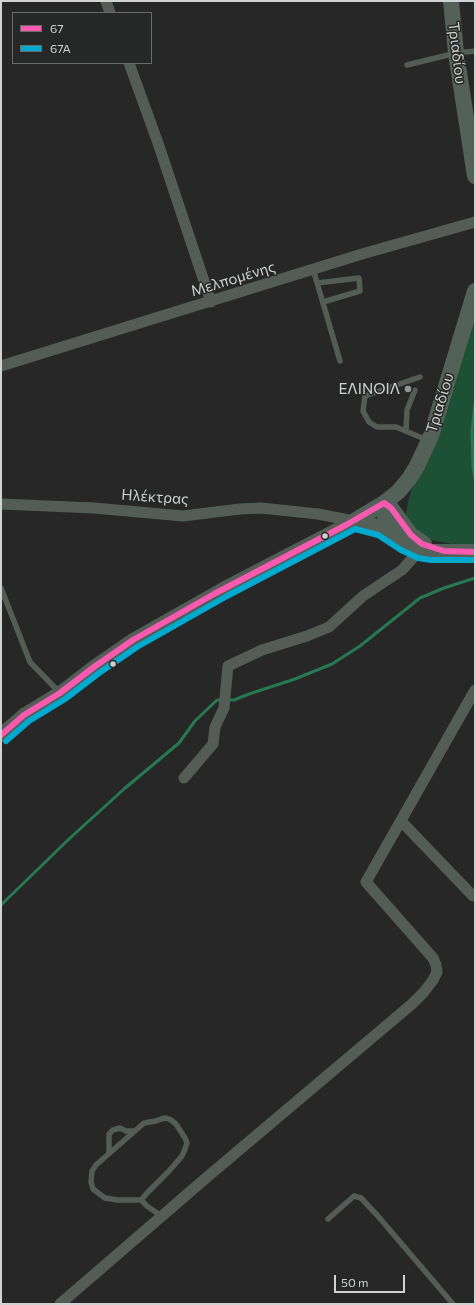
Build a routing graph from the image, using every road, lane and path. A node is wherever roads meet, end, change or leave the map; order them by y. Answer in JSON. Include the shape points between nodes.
{"nodes":[{"id":1,"x":106,"y":1,"type":"edge"},
{"id":2,"x":451,"y":1,"type":"edge"},
{"id":3,"x":110,"y":12,"type":"edge"},
{"id":4,"x":475,"y":51,"type":"edge"},
{"id":5,"x":456,"y":53,"type":"junction"},
{"id":6,"x":129,"y":64,"type":"edge"},
{"id":7,"x":406,"y":65,"type":"dead end"},
{"id":8,"x":475,"y":176,"type":"edge"},
{"id":9,"x":475,"y":222,"type":"edge"},
{"id":10,"x":313,"y":269,"type":"junction"},
{"id":11,"x":317,"y":283,"type":"junction"},
{"id":12,"x":475,"y":291,"type":"edge"},
{"id":13,"x":211,"y":302,"type":"junction"},
{"id":14,"x":323,"y":302,"type":"junction"},
{"id":15,"x":340,"y":361,"type":"dead end"},
{"id":16,"x":1,"y":366,"type":"edge"},
{"id":17,"x":420,"y":377,"type":"dead end"},
{"id":18,"x":415,"y":390,"type":"dead end"},
{"id":19,"x":406,"y":432,"type":"junction"},
{"id":20,"x":429,"y":441,"type":"junction"},
{"id":21,"x":401,"y":490,"type":"junction"},
{"id":22,"x":384,"y":503,"type":"junction"},
{"id":23,"x":1,"y":504,"type":"edge"},
{"id":24,"x":354,"y":521,"type":"junction"},
{"id":25,"x":399,"y":531,"type":"junction"},
{"id":26,"x":420,"y":550,"type":"junction"},
{"id":27,"x":444,"y":551,"type":"junction"},
{"id":28,"x":475,"y":552,"type":"edge"},
{"id":29,"x":1,"y":588,"type":"edge"},
{"id":30,"x":475,"y":690,"type":"edge"},
{"id":31,"x":60,"y":693,"type":"junction"},
{"id":32,"x":1,"y":735,"type":"edge"},
{"id":33,"x":184,"y":778,"type":"dead end"},
{"id":34,"x":401,"y":821,"type":"junction"},
{"id":35,"x":473,"y":896,"type":"dead end"},
{"id":36,"x":135,"y":1131,"type":"junction"},
{"id":37,"x":109,"y":1153,"type":"junction"},
{"id":38,"x":141,"y":1200,"type":"junction"},
{"id":39,"x":161,"y":1216,"type":"junction"},
{"id":40,"x":328,"y":1219,"type":"dead end"},
{"id":41,"x":60,"y":1304,"type":"edge"},
{"id":42,"x":453,"y":1304,"type":"edge"}],
"edges":[{"from":1,"to":3,"type":"street"},
{"from":2,"to":5,"type":"main road","name":"Τριαδίου"},
{"from":4,"to":5,"type":"lane"},
{"from":5,"to":7,"type":"lane"},
{"from":5,"to":8,"type":"main road","name":"Τριαδίου"},
{"from":6,"to":13,"type":"street"},
{"from":9,"to":10,"type":"street","name":"Μελπομένης"},
{"from":10,"to":11,"type":"lane"},
{"from":10,"to":13,"type":"street","name":"Μελπομένης"},
{"from":11,"to":14,"type":"lane"},
{"from":11,"to":14,"type":"lane","via":[[359,278],[360,291]]},
{"from":12,"to":20,"type":"main road","name":"Τριαδίου"},
{"from":13,"to":16,"type":"street","name":"Μελπομένης"},
{"from":14,"to":15,"type":"lane"},
{"from":17,"to":19,"type":"lane","via":[[365,396],[363,411],[369,422],[377,426],[396,427]]},
{"from":18,"to":19,"type":"lane","via":[[407,410]]},
{"from":19,"to":20,"type":"lane"},
{"from":20,"to":21,"type":"main road","name":"Τριαδίου"},
{"from":21,"to":22,"type":"main road","name":"Τριαδίου"},
{"from":21,"to":25,"type":"main road","via":[[403,495]]},
{"from":22,"to":24,"type":"main road","name":"Τριαδίου"},
{"from":22,"to":25,"type":"main road","via":[[391,508]]},
{"from":23,"to":24,"type":"street","name":"Ηλέκτρας","via":[[94,508],[183,516],[240,508],[261,508]]},
{"from":24,"to":25,"type":"main road"},
{"from":24,"to":31,"type":"street","via":[[158,625]]},
{"from":25,"to":26,"type":"main road","via":[[405,543]]},
{"from":25,"to":27,"type":"main road"},
{"from":26,"to":27,"type":"main road"},
{"from":26,"to":33,"type":"street","via":[[402,570],[363,596],[329,627],[262,650],[228,666],[224,708],[215,727],[213,744]]},
{"from":27,"to":28,"type":"main road"},
{"from":29,"to":31,"type":"lane","via":[[30,662]]},
{"from":30,"to":34,"type":"street"},
{"from":31,"to":32,"type":"street","via":[[24,715]]},
{"from":34,"to":35,"type":"street"},
{"from":34,"to":39,"type":"street","via":[[366,882],[433,958],[437,972],[433,980],[412,1004]]},
{"from":36,"to":37,"type":"lane"},
{"from":36,"to":37,"type":"lane","via":[[120,1128],[113,1130],[109,1134]]},
{"from":36,"to":38,"type":"lane","via":[[144,1124],[166,1118],[176,1124],[187,1143],[182,1156]]},
{"from":37,"to":38,"type":"lane","via":[[92,1171],[93,1189],[105,1198]]},
{"from":38,"to":39,"type":"lane"},
{"from":39,"to":41,"type":"street"},
{"from":40,"to":42,"type":"lane","via":[[354,1196],[359,1197]]}]}
